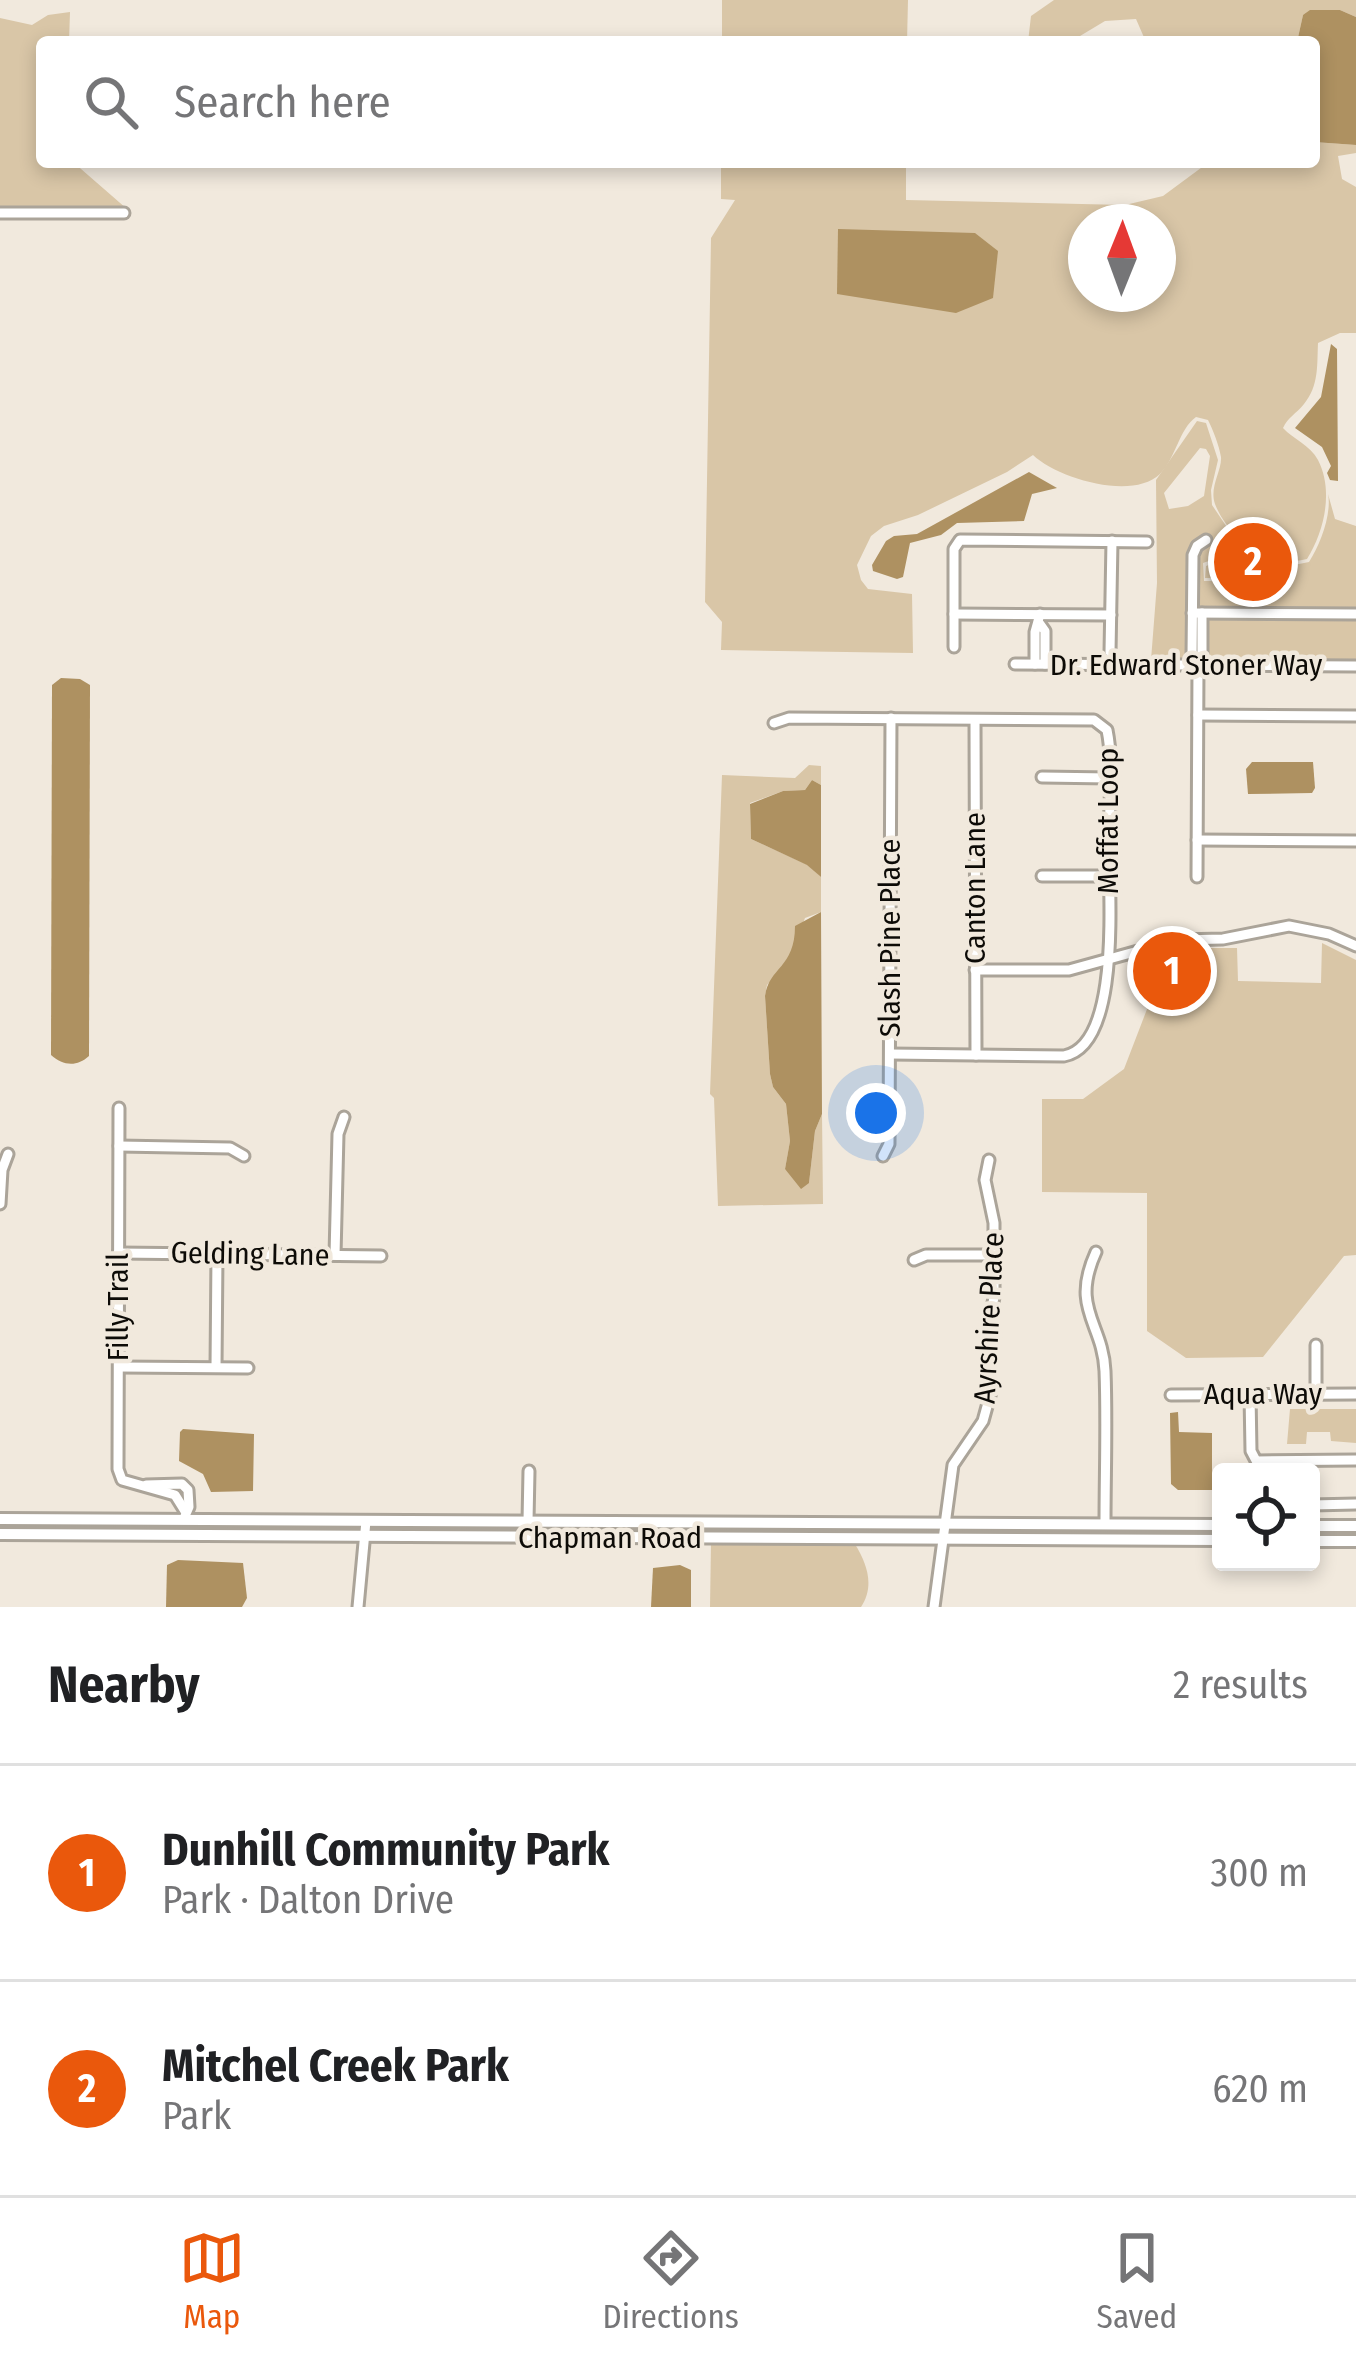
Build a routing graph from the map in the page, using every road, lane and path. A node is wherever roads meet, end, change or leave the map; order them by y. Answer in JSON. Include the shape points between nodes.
{"nodes":[{"id":1,"x":124,"y":213,"type":"dead end"},
{"id":2,"x":0,"y":214,"type":"edge"},
{"id":3,"x":1206,"y":540,"type":"dead end"},
{"id":4,"x":1112,"y":542,"type":"junction"},
{"id":5,"x":1147,"y":542,"type":"dead end"},
{"id":6,"x":1197,"y":613,"type":"junction"},
{"id":7,"x":954,"y":614,"type":"junction"},
{"id":8,"x":1356,"y":614,"type":"edge"},
{"id":9,"x":1111,"y":615,"type":"junction"},
{"id":10,"x":1040,"y":619,"type":"junction"},
{"id":11,"x":954,"y":647,"type":"dead end"},
{"id":12,"x":1110,"y":652,"type":"dead end"},
{"id":13,"x":1016,"y":664,"type":"dead end"},
{"id":14,"x":1040,"y":664,"type":"junction"},
{"id":15,"x":1198,"y":665,"type":"junction"},
{"id":16,"x":1356,"y":666,"type":"edge"},
{"id":17,"x":1198,"y":715,"type":"junction"},
{"id":18,"x":1356,"y":716,"type":"edge"},
{"id":19,"x":891,"y":718,"type":"junction"},
{"id":20,"x":975,"y":720,"type":"junction"},
{"id":21,"x":775,"y":723,"type":"dead end"},
{"id":22,"x":1042,"y":777,"type":"dead end"},
{"id":23,"x":1109,"y":778,"type":"junction"},
{"id":24,"x":1197,"y":840,"type":"junction"},
{"id":25,"x":1356,"y":841,"type":"edge"},
{"id":26,"x":1042,"y":876,"type":"dead end"},
{"id":27,"x":1108,"y":876,"type":"junction"},
{"id":28,"x":1197,"y":877,"type":"dead end"},
{"id":29,"x":1356,"y":946,"type":"edge"},
{"id":30,"x":1109,"y":960,"type":"junction"},
{"id":31,"x":975,"y":970,"type":"junction"},
{"id":32,"x":890,"y":1054,"type":"junction"},
{"id":33,"x":976,"y":1055,"type":"junction"},
{"id":34,"x":119,"y":1108,"type":"dead end"},
{"id":35,"x":344,"y":1117,"type":"dead end"},
{"id":36,"x":119,"y":1146,"type":"junction"},
{"id":37,"x":8,"y":1154,"type":"dead end"},
{"id":38,"x":244,"y":1156,"type":"dead end"},
{"id":39,"x":884,"y":1156,"type":"dead end"},
{"id":40,"x":989,"y":1160,"type":"dead end"},
{"id":41,"x":0,"y":1204,"type":"edge"},
{"id":42,"x":1096,"y":1252,"type":"dead end"},
{"id":43,"x":118,"y":1253,"type":"junction"},
{"id":44,"x":217,"y":1254,"type":"junction"},
{"id":45,"x":335,"y":1255,"type":"junction"},
{"id":46,"x":381,"y":1256,"type":"dead end"},
{"id":47,"x":994,"y":1256,"type":"junction"},
{"id":48,"x":914,"y":1259,"type":"dead end"},
{"id":49,"x":1316,"y":1345,"type":"dead end"},
{"id":50,"x":119,"y":1367,"type":"junction"},
{"id":51,"x":216,"y":1367,"type":"junction"},
{"id":52,"x":248,"y":1367,"type":"dead end"},
{"id":53,"x":1171,"y":1394,"type":"dead end"},
{"id":54,"x":1250,"y":1394,"type":"junction"},
{"id":55,"x":1316,"y":1394,"type":"junction"},
{"id":56,"x":1356,"y":1394,"type":"edge"},
{"id":57,"x":1356,"y":1460,"type":"edge"},
{"id":58,"x":1258,"y":1463,"type":"edge"},
{"id":59,"x":1315,"y":1463,"type":"edge"},
{"id":60,"x":529,"y":1471,"type":"dead end"},
{"id":61,"x":146,"y":1485,"type":"junction"},
{"id":62,"x":188,"y":1490,"type":"junction"},
{"id":63,"x":175,"y":1495,"type":"junction"},
{"id":64,"x":1356,"y":1504,"type":"edge"},
{"id":65,"x":1320,"y":1505,"type":"edge"},
{"id":66,"x":185,"y":1516,"type":"junction"},
{"id":67,"x":0,"y":1519,"type":"edge"},
{"id":68,"x":366,"y":1521,"type":"junction"},
{"id":69,"x":528,"y":1522,"type":"junction"},
{"id":70,"x":651,"y":1522,"type":"junction"},
{"id":71,"x":948,"y":1524,"type":"junction"},
{"id":72,"x":1105,"y":1525,"type":"junction"},
{"id":73,"x":1212,"y":1526,"type":"edge"},
{"id":74,"x":1320,"y":1526,"type":"edge"},
{"id":75,"x":1356,"y":1526,"type":"edge"},
{"id":76,"x":0,"y":1534,"type":"edge"},
{"id":77,"x":366,"y":1537,"type":"junction"},
{"id":78,"x":651,"y":1538,"type":"junction"},
{"id":79,"x":940,"y":1539,"type":"junction"},
{"id":80,"x":1212,"y":1540,"type":"edge"},
{"id":81,"x":1320,"y":1541,"type":"edge"},
{"id":82,"x":1356,"y":1541,"type":"edge"},
{"id":83,"x":358,"y":1607,"type":"edge"},
{"id":84,"x":934,"y":1607,"type":"edge"}],
"edges":[{"from":1,"to":2,"type":"street"},
{"from":3,"to":6,"type":"street","via":[[1193,555]]},
{"from":4,"to":5,"type":"street"},
{"from":4,"to":7,"type":"street","via":[[960,540]]},
{"from":4,"to":9,"type":"street"},
{"from":6,"to":8,"type":"street"},
{"from":6,"to":15,"type":"street"},
{"from":7,"to":10,"type":"street"},
{"from":7,"to":11,"type":"street"},
{"from":9,"to":10,"type":"street"},
{"from":9,"to":12,"type":"street"},
{"from":10,"to":14,"type":"street"},
{"from":13,"to":14,"type":"street","name":"Dr. Edward Stoner Way"},
{"from":14,"to":15,"type":"street","name":"Dr. Edward Stoner Way"},
{"from":15,"to":16,"type":"street","name":"Dr. Edward Stoner Way"},
{"from":15,"to":17,"type":"street"},
{"from":17,"to":18,"type":"street"},
{"from":17,"to":24,"type":"street"},
{"from":19,"to":20,"type":"street","name":"Moffat Loop"},
{"from":19,"to":21,"type":"street","name":"Moffat Loop"},
{"from":19,"to":32,"type":"street","name":"Slash Pine Place"},
{"from":20,"to":23,"type":"street","name":"Moffat Loop","via":[[1101,723],[1109,736]]},
{"from":20,"to":31,"type":"street","name":"Canton Lane"},
{"from":22,"to":23,"type":"street"},
{"from":23,"to":27,"type":"street","name":"Moffat Loop"},
{"from":24,"to":25,"type":"street"},
{"from":24,"to":28,"type":"street"},
{"from":26,"to":27,"type":"street"},
{"from":27,"to":30,"type":"street","name":"Moffat Loop"},
{"from":29,"to":30,"type":"street","via":[[1289,926],[1178,940]]},
{"from":30,"to":31,"type":"street","via":[[1069,970]]},
{"from":30,"to":33,"type":"street","name":"Moffat Loop","via":[[1101,1010],[1078,1054]]},
{"from":31,"to":33,"type":"street","name":"Canton Lane"},
{"from":32,"to":33,"type":"street","name":"Moffat Loop"},
{"from":32,"to":39,"type":"street","name":"Slash Pine Place"},
{"from":34,"to":36,"type":"street","name":"Filly Trail"},
{"from":35,"to":45,"type":"street"},
{"from":36,"to":38,"type":"street","via":[[230,1148]]},
{"from":36,"to":43,"type":"street","name":"Filly Trail"},
{"from":37,"to":41,"type":"street"},
{"from":40,"to":47,"type":"street","name":"Ayrshire Place"},
{"from":42,"to":72,"type":"street","via":[[1087,1304],[1104,1358]]},
{"from":43,"to":44,"type":"street","name":"Gelding Lane"},
{"from":43,"to":50,"type":"street","name":"Filly Trail"},
{"from":44,"to":45,"type":"street","name":"Gelding Lane"},
{"from":44,"to":51,"type":"street"},
{"from":45,"to":46,"type":"street","name":"Gelding Lane"},
{"from":47,"to":48,"type":"street"},
{"from":47,"to":71,"type":"street","name":"Ayrshire Place","via":[[989,1406],[952,1465]]},
{"from":49,"to":55,"type":"street"},
{"from":50,"to":51,"type":"street"},
{"from":50,"to":61,"type":"street","name":"Filly Trail","via":[[118,1469],[122,1480]]},
{"from":51,"to":52,"type":"street"},
{"from":53,"to":54,"type":"street","name":"Aqua Way"},
{"from":54,"to":55,"type":"street","name":"Aqua Way"},
{"from":54,"to":58,"type":"street"},
{"from":55,"to":56,"type":"street","name":"Aqua Way"},
{"from":57,"to":59,"type":"street"},
{"from":60,"to":69,"type":"street"},
{"from":61,"to":62,"type":"street","via":[[176,1482]]},
{"from":61,"to":63,"type":"street"},
{"from":62,"to":63,"type":"street"},
{"from":62,"to":66,"type":"street"},
{"from":63,"to":66,"type":"street"},
{"from":64,"to":65,"type":"street"},
{"from":66,"to":67,"type":"street","name":"Chapman Road"},
{"from":66,"to":68,"type":"street","name":"Chapman Road"},
{"from":68,"to":69,"type":"street","name":"Chapman Road"},
{"from":68,"to":77,"type":"street"},
{"from":69,"to":70,"type":"street","name":"Chapman Road"},
{"from":70,"to":71,"type":"street","name":"Chapman Road"},
{"from":70,"to":78,"type":"street"},
{"from":71,"to":72,"type":"street","name":"Chapman Road"},
{"from":71,"to":79,"type":"street","name":"Ayrshire Place"},
{"from":72,"to":73,"type":"street","name":"Chapman Road"},
{"from":74,"to":75,"type":"street"},
{"from":76,"to":77,"type":"street","name":"Chapman Road"},
{"from":77,"to":78,"type":"street","name":"Chapman Road"},
{"from":77,"to":83,"type":"street"},
{"from":78,"to":79,"type":"street","name":"Chapman Road"},
{"from":79,"to":80,"type":"street","name":"Chapman Road"},
{"from":79,"to":84,"type":"street"},
{"from":81,"to":82,"type":"street"}]}
